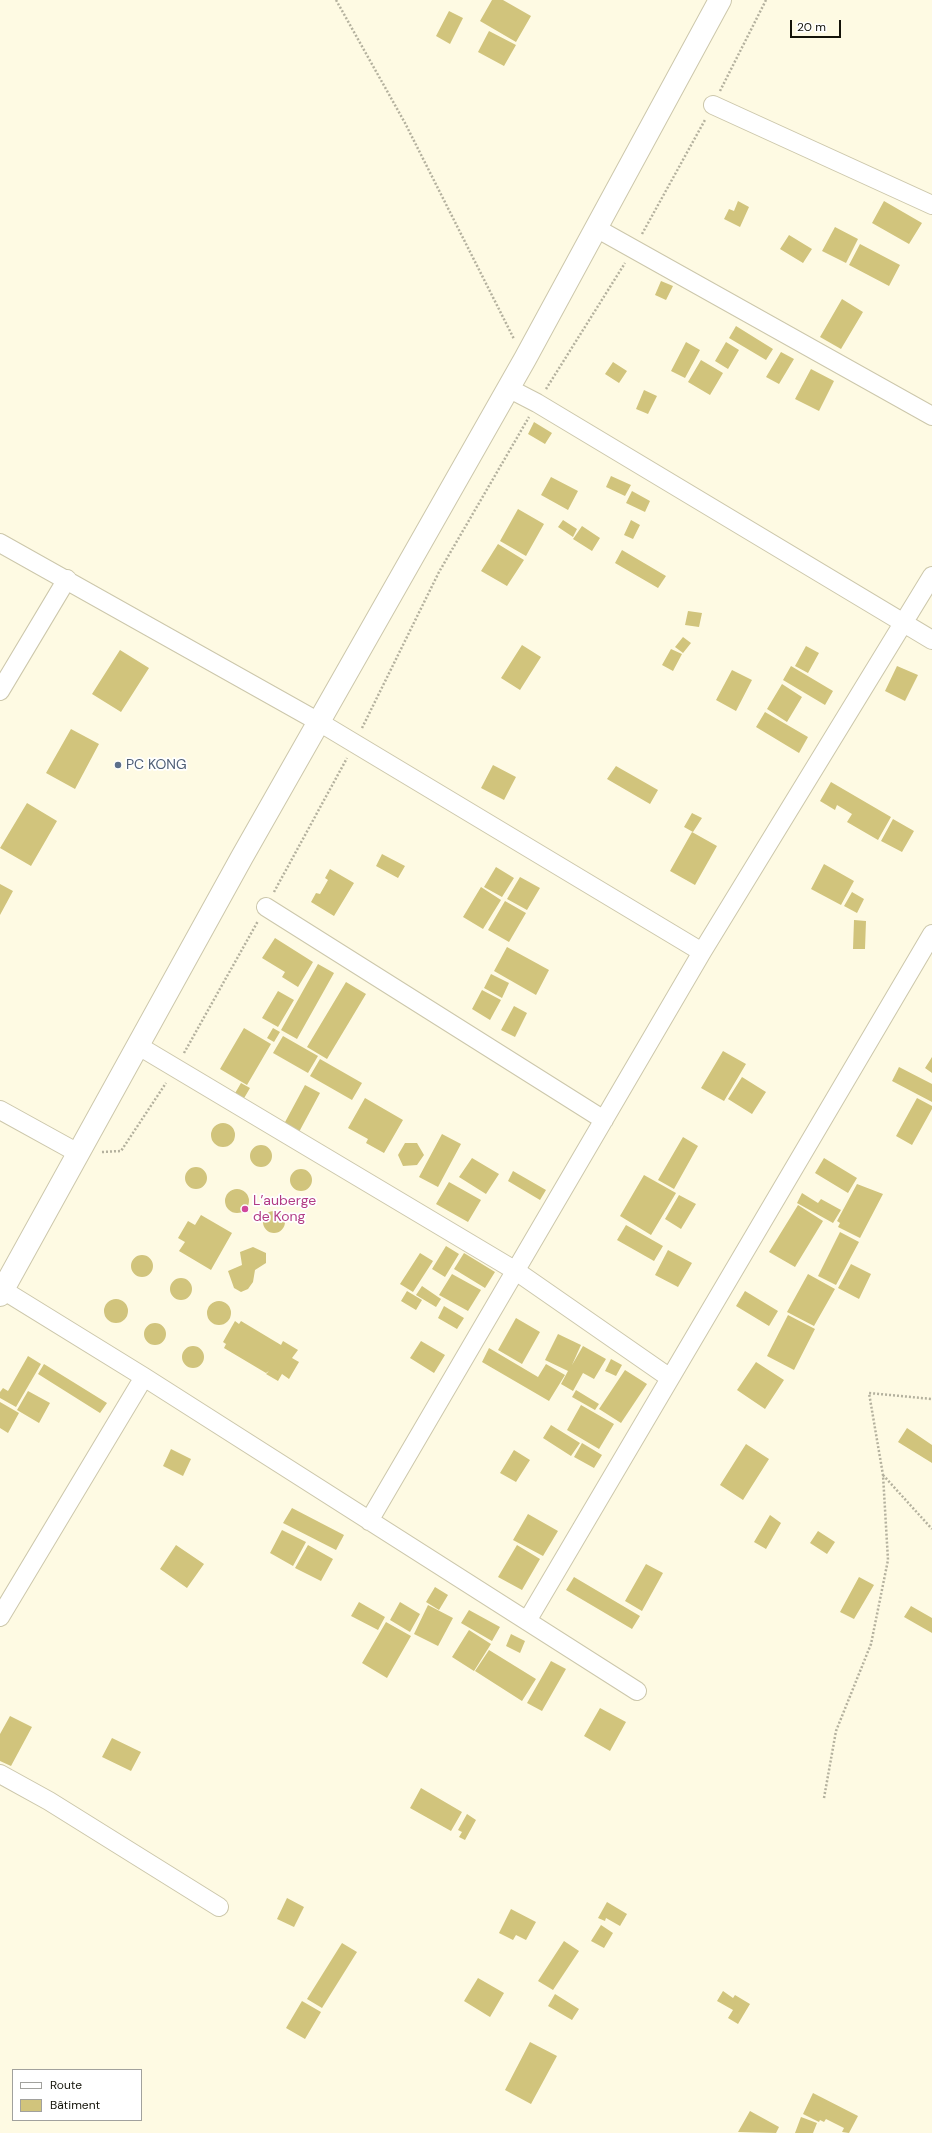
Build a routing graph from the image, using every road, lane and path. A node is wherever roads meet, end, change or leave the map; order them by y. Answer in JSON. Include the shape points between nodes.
{"nodes":[{"id":1,"x":336,"y":0,"type":"edge"},
{"id":2,"x":720,"y":0,"type":"edge"},
{"id":3,"x":766,"y":0,"type":"edge"},
{"id":4,"x":713,"y":105,"type":"junction"},
{"id":5,"x":932,"y":206,"type":"edge"},
{"id":6,"x":596,"y":228,"type":"junction"},
{"id":7,"x":634,"y":248,"type":"junction"},
{"id":8,"x":525,"y":359,"type":"junction"},
{"id":9,"x":508,"y":388,"type":"junction"},
{"id":10,"x":537,"y":403,"type":"junction"},
{"id":11,"x":932,"y":416,"type":"edge"},
{"id":12,"x":0,"y":543,"type":"edge"},
{"id":13,"x":932,"y":576,"type":"edge"},
{"id":14,"x":67,"y":579,"type":"junction"},
{"id":15,"x":904,"y":623,"type":"junction"},
{"id":16,"x":932,"y":640,"type":"edge"},
{"id":17,"x":0,"y":691,"type":"edge"},
{"id":18,"x":318,"y":722,"type":"junction"},
{"id":19,"x":355,"y":744,"type":"junction"},
{"id":20,"x":266,"y":907,"type":"junction"},
{"id":21,"x":932,"y":934,"type":"edge"},
{"id":22,"x":702,"y":952,"type":"junction"},
{"id":23,"x":137,"y":1045,"type":"junction"},
{"id":24,"x":176,"y":1068,"type":"junction"},
{"id":25,"x":0,"y":1110,"type":"edge"},
{"id":26,"x":604,"y":1120,"type":"junction"},
{"id":27,"x":78,"y":1153,"type":"junction"},
{"id":28,"x":516,"y":1271,"type":"junction"},
{"id":29,"x":1,"y":1293,"type":"edge"},
{"id":30,"x":144,"y":1377,"type":"junction"},
{"id":31,"x":670,"y":1378,"type":"junction"},
{"id":32,"x":932,"y":1399,"type":"edge"},
{"id":33,"x":883,"y":1475,"type":"junction"},
{"id":34,"x":369,"y":1521,"type":"junction"},
{"id":35,"x":932,"y":1529,"type":"edge"},
{"id":36,"x":0,"y":1617,"type":"edge"},
{"id":37,"x":527,"y":1621,"type":"junction"},
{"id":38,"x":636,"y":1691,"type":"dead end"},
{"id":39,"x":0,"y":1774,"type":"edge"},
{"id":40,"x":824,"y":1798,"type":"dead end"},
{"id":41,"x":219,"y":1907,"type":"dead end"}],
"edges":[{"from":1,"to":8,"type":"path","via":[[405,123]]},
{"from":2,"to":6,"type":"main road"},
{"from":3,"to":4,"type":"path"},
{"from":4,"to":5,"type":"street"},
{"from":4,"to":7,"type":"path"},
{"from":6,"to":7,"type":"street"},
{"from":6,"to":8,"type":"main road"},
{"from":7,"to":10,"type":"path"},
{"from":7,"to":11,"type":"street"},
{"from":8,"to":9,"type":"main road"},
{"from":9,"to":10,"type":"street"},
{"from":9,"to":18,"type":"main road"},
{"from":10,"to":15,"type":"street"},
{"from":10,"to":19,"type":"path","via":[[439,572]]},
{"from":12,"to":14,"type":"street"},
{"from":13,"to":15,"type":"street"},
{"from":14,"to":17,"type":"street"},
{"from":14,"to":18,"type":"street"},
{"from":15,"to":16,"type":"street"},
{"from":15,"to":22,"type":"street"},
{"from":18,"to":19,"type":"street"},
{"from":18,"to":23,"type":"main road"},
{"from":19,"to":20,"type":"path"},
{"from":19,"to":22,"type":"street"},
{"from":20,"to":24,"type":"path"},
{"from":20,"to":26,"type":"street"},
{"from":21,"to":31,"type":"street"},
{"from":22,"to":26,"type":"street"},
{"from":23,"to":24,"type":"street"},
{"from":23,"to":27,"type":"main road"},
{"from":24,"to":27,"type":"path","via":[[121,1151]]},
{"from":24,"to":28,"type":"street"},
{"from":25,"to":27,"type":"street"},
{"from":26,"to":28,"type":"street"},
{"from":27,"to":29,"type":"main road"},
{"from":28,"to":31,"type":"street"},
{"from":28,"to":34,"type":"street"},
{"from":29,"to":30,"type":"street"},
{"from":30,"to":34,"type":"street"},
{"from":30,"to":36,"type":"street"},
{"from":31,"to":37,"type":"street"},
{"from":32,"to":33,"type":"path","via":[[869,1393]]},
{"from":33,"to":35,"type":"path"},
{"from":33,"to":40,"type":"path","via":[[888,1560],[871,1644],[836,1731]]},
{"from":34,"to":37,"type":"street"},
{"from":37,"to":38,"type":"street"},
{"from":39,"to":41,"type":"street","via":[[49,1801]]}]}
